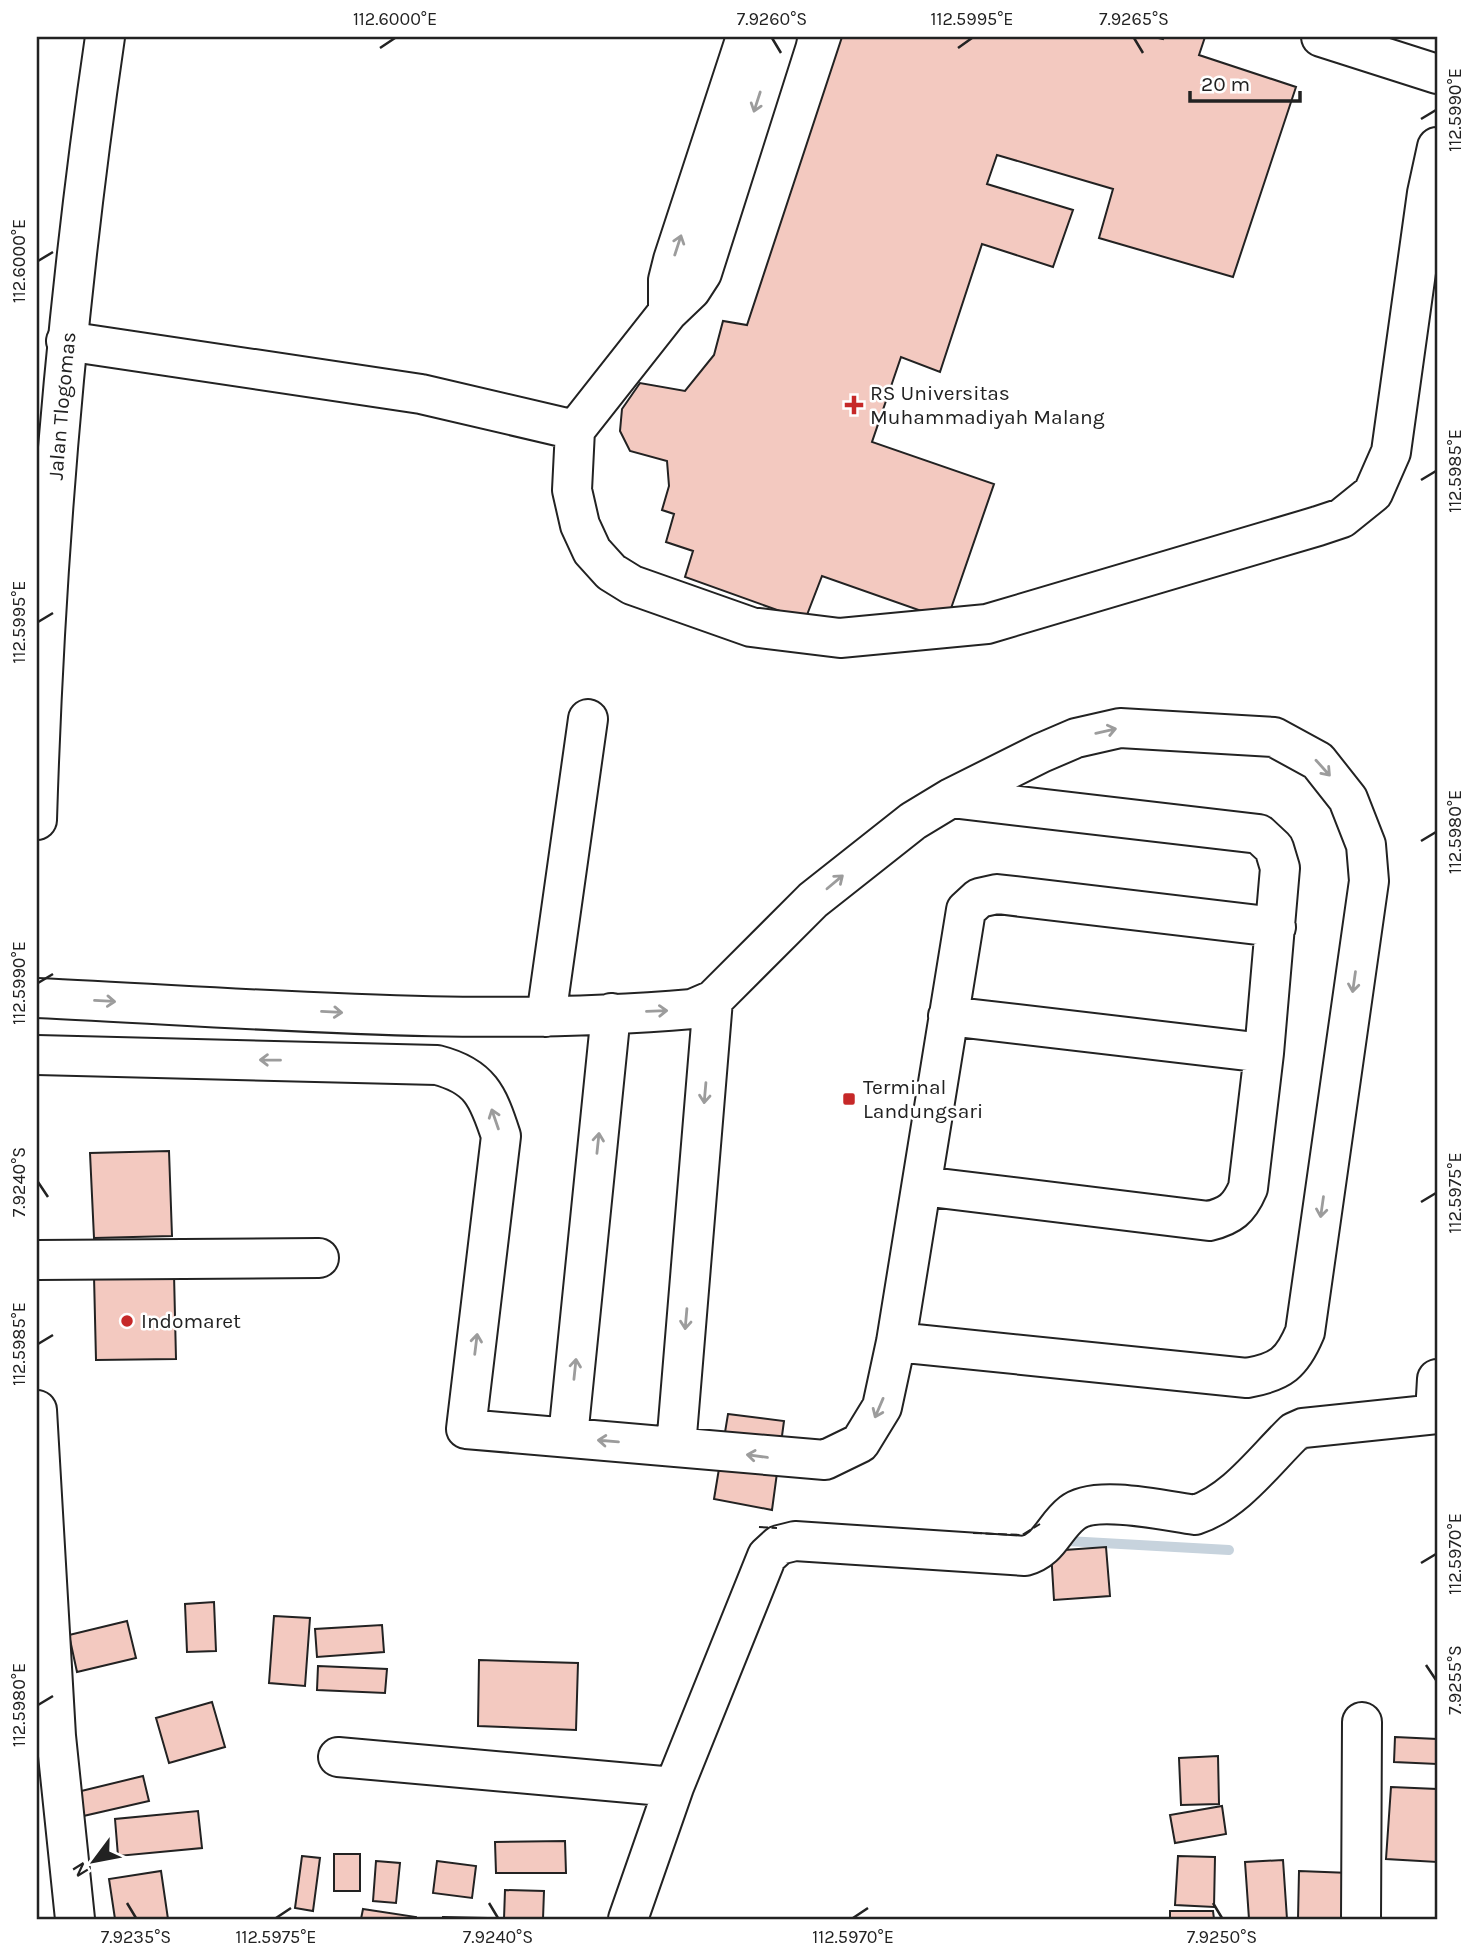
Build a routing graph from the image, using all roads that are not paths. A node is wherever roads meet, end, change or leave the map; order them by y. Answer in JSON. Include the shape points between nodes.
{"nodes":[{"id":1,"x":105,"y":37,"type":"edge"},
{"id":2,"x":746,"y":37,"type":"edge"},
{"id":3,"x":777,"y":37,"type":"edge"},
{"id":4,"x":1321,"y":37,"type":"edge"},
{"id":5,"x":1437,"y":74,"type":"edge"},
{"id":6,"x":1437,"y":147,"type":"edge"},
{"id":7,"x":668,"y":312,"type":"junction"},
{"id":8,"x":66,"y":341,"type":"junction"},
{"id":9,"x":575,"y":430,"type":"junction"},
{"id":10,"x":588,"y":719,"type":"dead end"},
{"id":11,"x":951,"y":798,"type":"junction"},
{"id":12,"x":37,"y":820,"type":"edge"},
{"id":13,"x":1276,"y":927,"type":"junction"},
{"id":14,"x":37,"y":998,"type":"edge"},
{"id":15,"x":713,"y":1000,"type":"junction"},
{"id":16,"x":611,"y":1013,"type":"junction"},
{"id":17,"x":948,"y":1016,"type":"junction"},
{"id":18,"x":546,"y":1017,"type":"junction"},
{"id":19,"x":1264,"y":1053,"type":"junction"},
{"id":20,"x":37,"y":1055,"type":"edge"},
{"id":21,"x":922,"y":1186,"type":"junction"},
{"id":22,"x":319,"y":1258,"type":"dead end"},
{"id":23,"x":37,"y":1260,"type":"edge"},
{"id":24,"x":896,"y":1342,"type":"junction"},
{"id":25,"x":1437,"y":1402,"type":"edge"},
{"id":26,"x":37,"y":1410,"type":"edge"},
{"id":27,"x":569,"y":1437,"type":"junction"},
{"id":28,"x":676,"y":1447,"type":"junction"},
{"id":29,"x":39,"y":1501,"type":"edge"},
{"id":30,"x":46,"y":1702,"type":"edge"},
{"id":31,"x":1362,"y":1722,"type":"dead end"},
{"id":32,"x":338,"y":1757,"type":"dead end"},
{"id":33,"x":661,"y":1786,"type":"junction"},
{"id":34,"x":75,"y":1919,"type":"edge"},
{"id":35,"x":628,"y":1919,"type":"edge"},
{"id":36,"x":1361,"y":1919,"type":"edge"}],
"edges":[{"from":1,"to":8,"type":"street","name":"Jalan Tlogomas"},
{"from":7,"to":2,"type":"street","one_way":true,"via":[[673,260]]},
{"from":3,"to":7,"type":"street","one_way":true,"via":[[702,273]]},
{"from":4,"to":5,"type":"street"},
{"from":6,"to":9,"type":"street","via":[[1391,452],[1373,493],[1342,518],[1318,526],[987,624],[828,637],[751,627],[611,572],[580,525],[572,490]]},
{"from":7,"to":9,"type":"street"},
{"from":8,"to":9,"type":"street","via":[[421,394]]},
{"from":8,"to":12,"type":"street","name":"Jalan Tlogomas","via":[[41,671]]},
{"from":10,"to":18,"type":"street"},
{"from":11,"to":13,"type":"street","via":[[1259,834],[1274,848],[1280,868]]},
{"from":15,"to":11,"type":"street","one_way":true,"via":[[813,900],[913,821]]},
{"from":11,"to":24,"type":"street","one_way":true,"via":[[1064,743],[1120,728],[1274,737],[1318,761],[1348,799],[1366,845],[1368,881],[1305,1332],[1290,1362],[1247,1378]]},
{"from":13,"to":17,"type":"street","via":[[996,894],[979,898],[965,910]]},
{"from":13,"to":19,"type":"street"},
{"from":14,"to":18,"type":"street","one_way":true},
{"from":16,"to":15,"type":"street","one_way":true,"via":[[692,1009]]},
{"from":15,"to":28,"type":"street","one_way":true},
{"from":16,"to":18,"type":"street"},
{"from":27,"to":16,"type":"street","one_way":true},
{"from":17,"to":19,"type":"street"},
{"from":17,"to":21,"type":"street"},
{"from":19,"to":21,"type":"street","via":[[1248,1188],[1242,1203],[1223,1217],[1209,1221]]},
{"from":27,"to":20,"type":"street","one_way":true,"via":[[466,1429],[500,1136],[485,1094],[473,1080],[437,1065]]},
{"from":21,"to":24,"type":"street"},
{"from":22,"to":23,"type":"street"},
{"from":24,"to":28,"type":"street","one_way":true,"via":[[882,1407],[860,1443],[825,1460]]},
{"from":25,"to":33,"type":"street","via":[[1294,1432],[1225,1500],[1195,1515],[1096,1503],[1069,1515],[1050,1542],[1025,1556],[794,1541],[779,1545],[767,1556]]},
{"from":26,"to":29,"type":"street"},
{"from":28,"to":27,"type":"street","one_way":true},
{"from":29,"to":30,"type":"street"},
{"from":30,"to":34,"type":"street"},
{"from":31,"to":36,"type":"street"},
{"from":32,"to":33,"type":"street"},
{"from":33,"to":35,"type":"street"}]}
